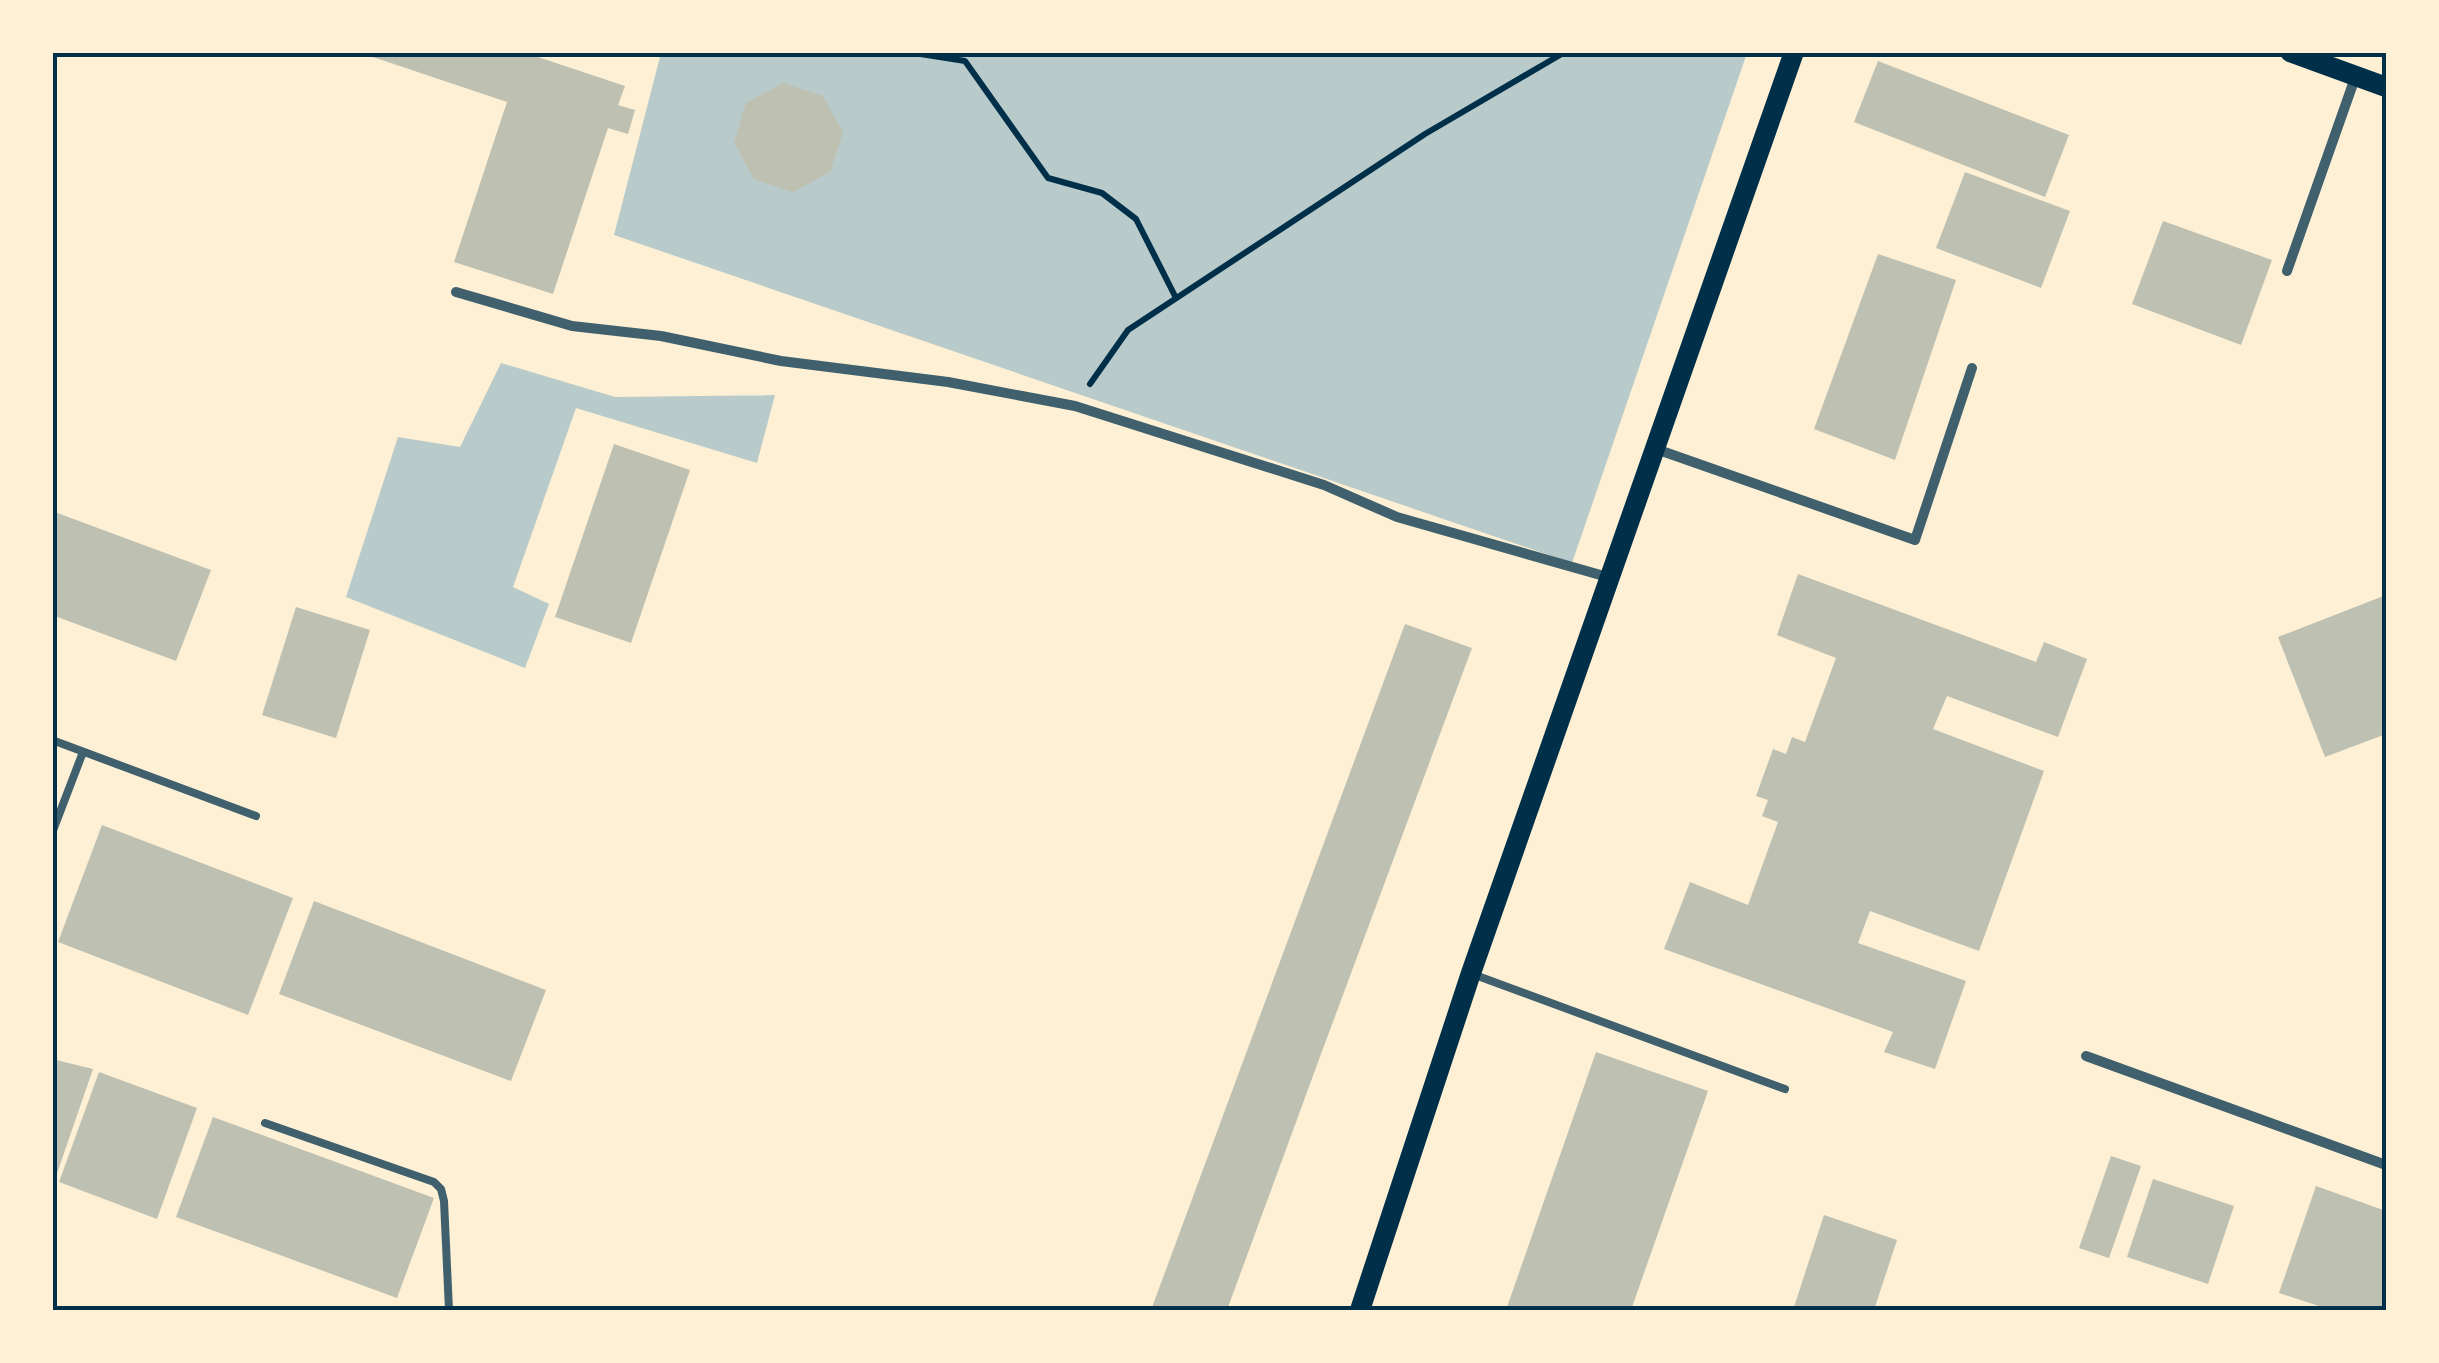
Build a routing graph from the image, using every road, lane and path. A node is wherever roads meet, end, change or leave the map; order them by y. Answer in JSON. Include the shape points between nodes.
{"nodes":[{"id":1,"x":908,"y":52,"type":"edge"},
{"id":2,"x":1566,"y":52,"type":"edge"},
{"id":3,"x":1794,"y":52,"type":"edge"},
{"id":4,"x":2290,"y":52,"type":"edge"},
{"id":5,"x":2355,"y":78,"type":"junction"},
{"id":6,"x":2386,"y":86,"type":"edge"},
{"id":7,"x":2287,"y":271,"type":"dead end"},
{"id":8,"x":456,"y":292,"type":"dead end"},
{"id":9,"x":1176,"y":298,"type":"junction"},
{"id":10,"x":1972,"y":368,"type":"dead end"},
{"id":11,"x":1075,"y":406,"type":"junction"},
{"id":12,"x":1656,"y":449,"type":"junction"},
{"id":13,"x":1612,"y":578,"type":"junction"},
{"id":14,"x":52,"y":740,"type":"edge"},
{"id":15,"x":83,"y":752,"type":"junction"},
{"id":16,"x":256,"y":816,"type":"dead end"},
{"id":17,"x":52,"y":833,"type":"edge"},
{"id":18,"x":1471,"y":973,"type":"junction"},
{"id":19,"x":2086,"y":1056,"type":"dead end"},
{"id":20,"x":1785,"y":1089,"type":"dead end"},
{"id":21,"x":265,"y":1123,"type":"dead end"},
{"id":22,"x":2386,"y":1165,"type":"edge"},
{"id":23,"x":449,"y":1310,"type":"edge"},
{"id":24,"x":1360,"y":1310,"type":"edge"}],
"edges":[{"from":1,"to":9,"type":"path","via":[[965,61],[1048,178],[1102,194],[1136,219]]},
{"from":2,"to":9,"type":"path","via":[[1425,134]]},
{"from":3,"to":12,"type":"main road"},
{"from":4,"to":5,"type":"main road"},
{"from":5,"to":6,"type":"main road"},
{"from":5,"to":7,"type":"street"},
{"from":8,"to":11,"type":"street","via":[[572,326]]},
{"from":9,"to":11,"type":"path","via":[[1128,330]]},
{"from":10,"to":12,"type":"street","via":[[1915,540]]},
{"from":11,"to":13,"type":"street","via":[[1324,485],[1397,517]]},
{"from":12,"to":13,"type":"main road"},
{"from":13,"to":18,"type":"main road"},
{"from":14,"to":15,"type":"lane"},
{"from":15,"to":16,"type":"lane"},
{"from":15,"to":17,"type":"lane"},
{"from":18,"to":20,"type":"lane"},
{"from":18,"to":24,"type":"main road"},
{"from":19,"to":22,"type":"street"},
{"from":21,"to":23,"type":"lane","via":[[441,1189]]}]}
